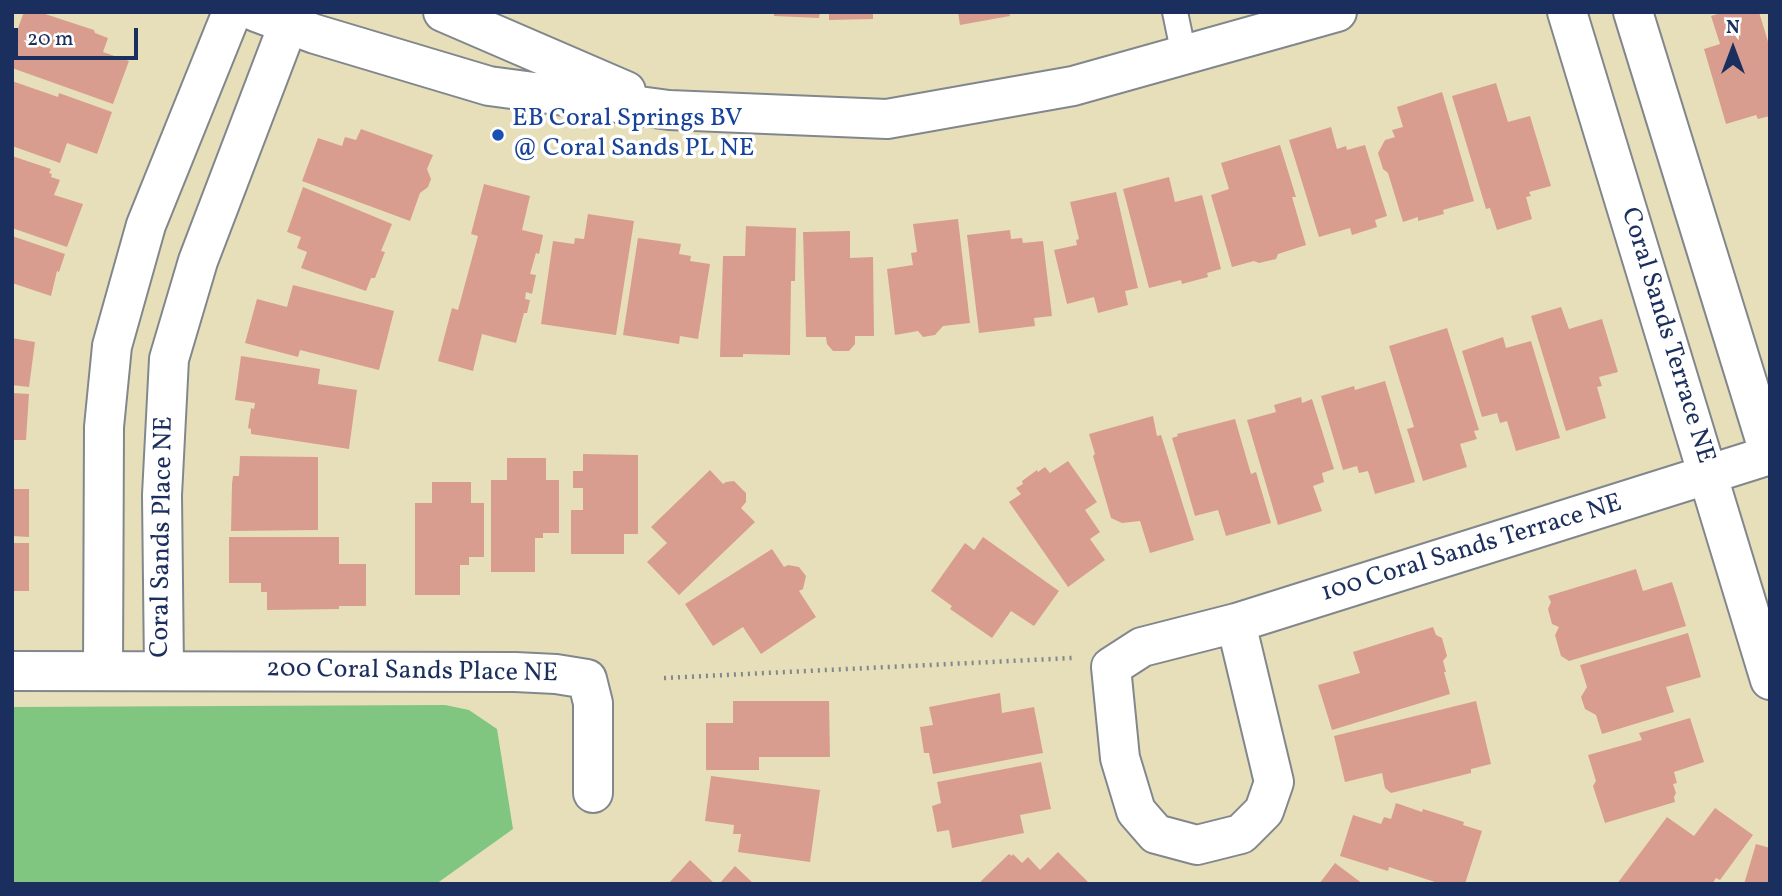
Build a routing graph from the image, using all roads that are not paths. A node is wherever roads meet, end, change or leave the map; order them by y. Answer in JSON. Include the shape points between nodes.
{"nodes":[{"id":1,"x":232,"y":12,"type":"edge"},
{"id":2,"x":443,"y":12,"type":"edge"},
{"id":3,"x":1175,"y":12,"type":"edge"},
{"id":4,"x":1336,"y":12,"type":"edge"},
{"id":5,"x":1567,"y":12,"type":"edge"},
{"id":6,"x":1633,"y":12,"type":"edge"},
{"id":7,"x":280,"y":16,"type":"edge"},
{"id":8,"x":1184,"y":55,"type":"junction"},
{"id":9,"x":669,"y":110,"type":"junction"},
{"id":10,"x":1770,"y":456,"type":"edge"},
{"id":11,"x":1708,"y":476,"type":"junction"},
{"id":12,"x":1236,"y":623,"type":"junction"},
{"id":13,"x":103,"y":670,"type":"junction"},
{"id":14,"x":164,"y":670,"type":"junction"},
{"id":15,"x":12,"y":671,"type":"edge"},
{"id":16,"x":1770,"y":680,"type":"edge"},
{"id":17,"x":593,"y":793,"type":"dead end"}],
"edges":[{"from":1,"to":13,"type":"street","via":[[146,225],[112,346],[104,427]]},
{"from":2,"to":9,"type":"street"},
{"from":3,"to":8,"type":"lane"},
{"from":4,"to":8,"type":"street"},
{"from":5,"to":11,"type":"street","name":"Coral Sands Terrace NE"},
{"from":6,"to":10,"type":"street","name":"Coral Sands Terrace NE"},
{"from":7,"to":9,"type":"street","via":[[489,86]]},
{"from":7,"to":14,"type":"street","name":"Coral Sands Place NE","via":[[169,359],[162,495]]},
{"from":8,"to":9,"type":"street","via":[[1073,86],[887,118]]},
{"from":10,"to":11,"type":"street","name":"Coral Sands Terrace NE"},
{"from":11,"to":12,"type":"street","name":"100 Coral Sands Terrace NE"},
{"from":11,"to":16,"type":"street"},
{"from":12,"to":12,"type":"street","name":"100 Coral Sands Terrace NE","via":[[1142,647],[1111,667],[1120,758],[1136,811],[1156,834],[1198,845],[1241,834],[1264,811],[1273,782]]},
{"from":13,"to":14,"type":"street","name":"Coral Sands Place NE"},
{"from":13,"to":15,"type":"street","name":"Coral Sands Place NE"},
{"from":14,"to":17,"type":"street","name":"200 Coral Sands Place NE","via":[[515,672],[587,679],[593,703]]}]}
